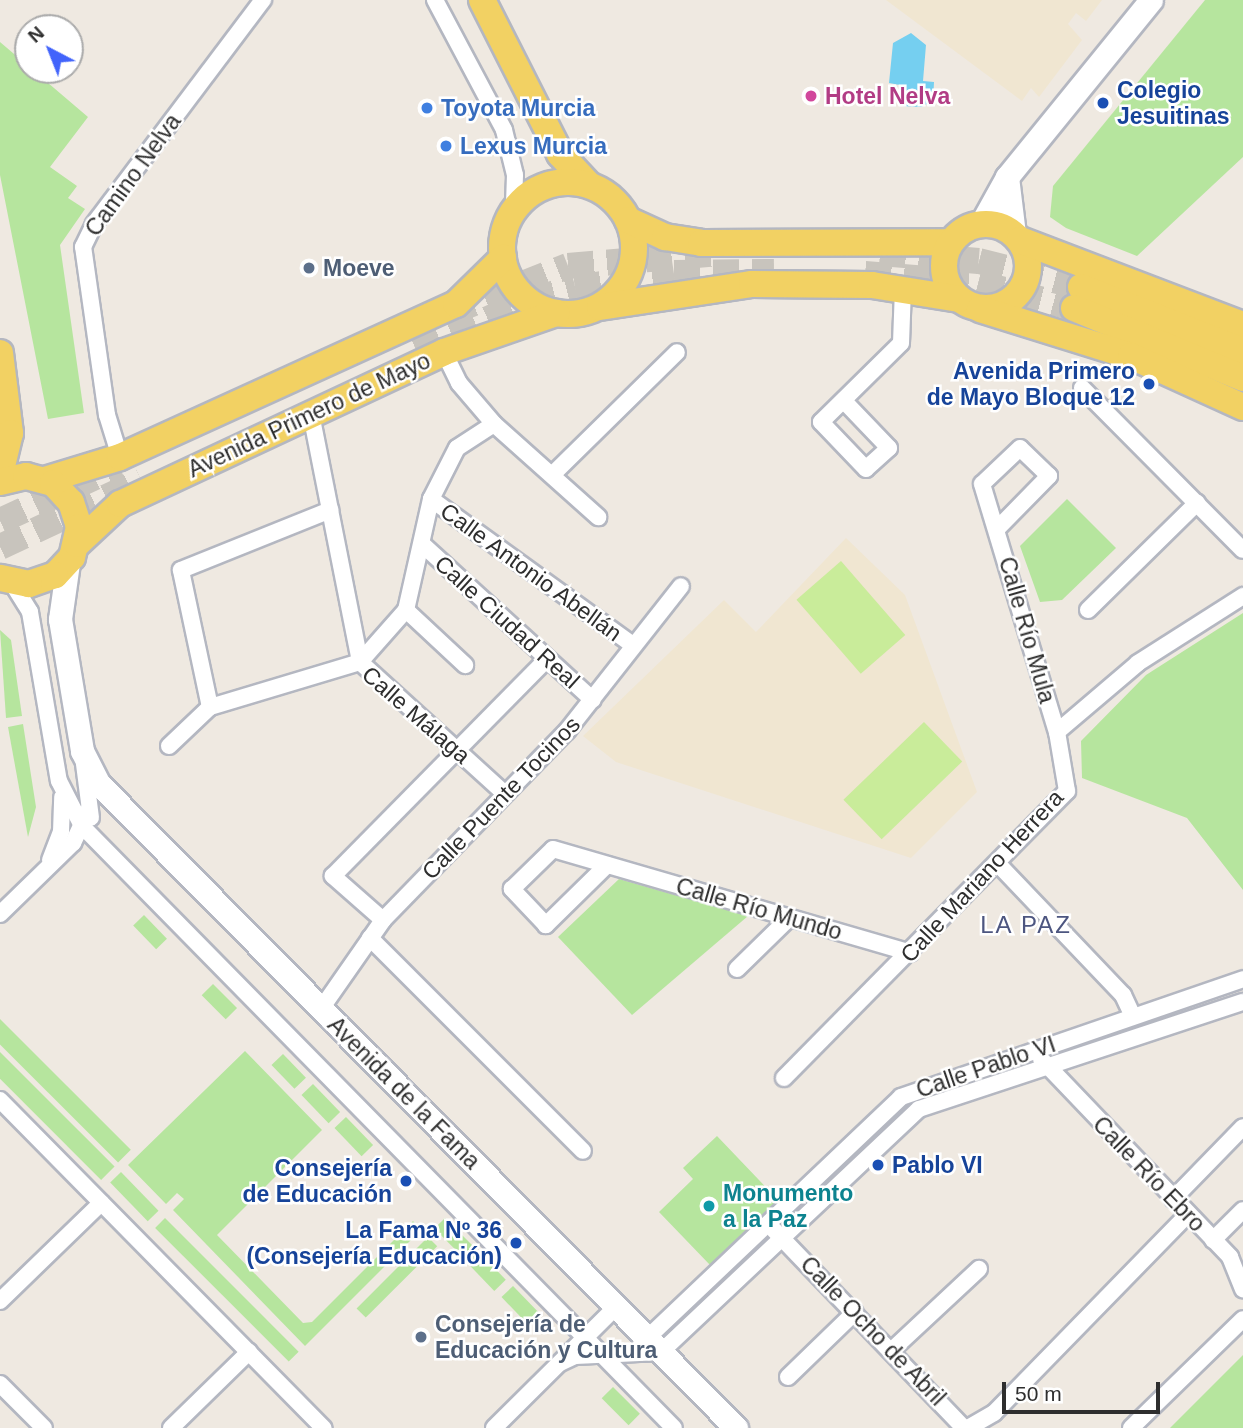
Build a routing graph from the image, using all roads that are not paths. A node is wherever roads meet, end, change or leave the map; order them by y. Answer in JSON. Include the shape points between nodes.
{"nodes":[{"id":1,"x":263,"y":0,"type":"edge"},
{"id":2,"x":435,"y":0,"type":"edge"},
{"id":3,"x":482,"y":0,"type":"edge"},
{"id":4,"x":1151,"y":0,"type":"edge"},
{"id":5,"x":1007,"y":177,"type":"junction"},
{"id":6,"x":589,"y":185,"type":"junction"},
{"id":7,"x":514,"y":210,"type":"junction"},
{"id":8,"x":628,"y":220,"type":"junction"},
{"id":9,"x":981,"y":224,"type":"junction"},
{"id":10,"x":1017,"y":237,"type":"junction"},
{"id":11,"x":951,"y":242,"type":"junction"},
{"id":12,"x":503,"y":258,"type":"junction"},
{"id":13,"x":903,"y":288,"type":"junction"},
{"id":14,"x":969,"y":304,"type":"junction"},
{"id":15,"x":598,"y":307,"type":"junction"},
{"id":16,"x":556,"y":313,"type":"junction"},
{"id":17,"x":1243,"y":325,"type":"edge"},
{"id":18,"x":1243,"y":351,"type":"edge"},
{"id":19,"x":444,"y":352,"type":"junction"},
{"id":20,"x":677,"y":352,"type":"dead end"},
{"id":21,"x":0,"y":353,"type":"edge"},
{"id":22,"x":1243,"y":378,"type":"edge"},
{"id":23,"x":1082,"y":388,"type":"dead end"},
{"id":24,"x":844,"y":401,"type":"dead end"},
{"id":25,"x":1243,"y":407,"type":"edge"},
{"id":26,"x":311,"y":414,"type":"junction"},
{"id":27,"x":494,"y":424,"type":"junction"},
{"id":28,"x":120,"y":457,"type":"junction"},
{"id":29,"x":0,"y":474,"type":"edge"},
{"id":30,"x":552,"y":475,"type":"junction"},
{"id":31,"x":45,"y":480,"type":"junction"},
{"id":32,"x":0,"y":482,"type":"edge"},
{"id":33,"x":432,"y":499,"type":"junction"},
{"id":34,"x":1197,"y":503,"type":"junction"},
{"id":35,"x":330,"y":510,"type":"junction"},
{"id":36,"x":598,"y":517,"type":"dead end"},
{"id":37,"x":998,"y":528,"type":"junction"},
{"id":38,"x":422,"y":544,"type":"junction"},
{"id":39,"x":1243,"y":550,"type":"edge"},
{"id":40,"x":73,"y":554,"type":"junction"},
{"id":41,"x":4,"y":580,"type":"edge"},
{"id":42,"x":681,"y":586,"type":"dead end"},
{"id":43,"x":1243,"y":596,"type":"edge"},
{"id":44,"x":406,"y":610,"type":"junction"},
{"id":45,"x":1088,"y":610,"type":"dead end"},
{"id":46,"x":631,"y":644,"type":"junction"},
{"id":47,"x":547,"y":659,"type":"junction"},
{"id":48,"x":360,"y":662,"type":"junction"},
{"id":49,"x":465,"y":665,"type":"dead end"},
{"id":50,"x":593,"y":700,"type":"junction"},
{"id":51,"x":210,"y":707,"type":"junction"},
{"id":52,"x":1057,"y":732,"type":"junction"},
{"id":53,"x":169,"y":746,"type":"dead end"},
{"id":54,"x":456,"y":749,"type":"junction"},
{"id":55,"x":82,"y":751,"type":"junction"},
{"id":56,"x":59,"y":781,"type":"junction"},
{"id":57,"x":505,"y":794,"type":"junction"},
{"id":58,"x":89,"y":808,"type":"junction"},
{"id":59,"x":83,"y":828,"type":"junction"},
{"id":60,"x":100,"y":847,"type":"junction"},
{"id":61,"x":607,"y":865,"type":"junction"},
{"id":62,"x":999,"y":865,"type":"junction"},
{"id":63,"x":42,"y":873,"type":"junction"},
{"id":64,"x":0,"y":914,"type":"edge"},
{"id":65,"x":789,"y":918,"type":"junction"},
{"id":66,"x":383,"y":920,"type":"junction"},
{"id":67,"x":370,"y":938,"type":"junction"},
{"id":68,"x":911,"y":953,"type":"junction"},
{"id":69,"x":737,"y":969,"type":"dead end"},
{"id":70,"x":1243,"y":979,"type":"edge"},
{"id":71,"x":1243,"y":1002,"type":"edge"},
{"id":72,"x":321,"y":1009,"type":"junction"},
{"id":73,"x":1133,"y":1016,"type":"junction"},
{"id":74,"x":1037,"y":1049,"type":"junction"},
{"id":75,"x":1044,"y":1068,"type":"junction"},
{"id":76,"x":784,"y":1078,"type":"dead end"},
{"id":77,"x":0,"y":1100,"type":"edge"},
{"id":78,"x":1243,"y":1127,"type":"edge"},
{"id":79,"x":583,"y":1151,"type":"dead end"},
{"id":80,"x":1172,"y":1199,"type":"junction"},
{"id":81,"x":102,"y":1203,"type":"junction"},
{"id":82,"x":1243,"y":1210,"type":"edge"},
{"id":83,"x":1188,"y":1214,"type":"junction"},
{"id":84,"x":766,"y":1224,"type":"junction"},
{"id":85,"x":781,"y":1235,"type":"junction"},
{"id":86,"x":1213,"y":1240,"type":"junction"},
{"id":87,"x":979,"y":1269,"type":"dead end"},
{"id":88,"x":1243,"y":1289,"type":"edge"},
{"id":89,"x":0,"y":1301,"type":"edge"},
{"id":90,"x":616,"y":1307,"type":"junction"},
{"id":91,"x":855,"y":1312,"type":"junction"},
{"id":92,"x":1243,"y":1319,"type":"edge"},
{"id":93,"x":585,"y":1338,"type":"junction"},
{"id":94,"x":654,"y":1345,"type":"junction"},
{"id":95,"x":892,"y":1350,"type":"junction"},
{"id":96,"x":249,"y":1352,"type":"junction"},
{"id":97,"x":603,"y":1356,"type":"junction"},
{"id":98,"x":633,"y":1357,"type":"junction"},
{"id":99,"x":560,"y":1363,"type":"junction"},
{"id":100,"x":788,"y":1377,"type":"dead end"},
{"id":101,"x":0,"y":1384,"type":"edge"},
{"id":102,"x":641,"y":1394,"type":"junction"},
{"id":103,"x":44,"y":1428,"type":"edge"},
{"id":104,"x":171,"y":1428,"type":"edge"},
{"id":105,"x":324,"y":1428,"type":"edge"},
{"id":106,"x":494,"y":1428,"type":"edge"},
{"id":107,"x":674,"y":1428,"type":"edge"},
{"id":108,"x":736,"y":1428,"type":"edge"},
{"id":109,"x":966,"y":1428,"type":"edge"},
{"id":110,"x":1131,"y":1428,"type":"edge"}],
"edges":[{"from":1,"to":28,"type":"street","name":"Camino Nelva","via":[[94,224],[83,247],[107,415]]},
{"from":2,"to":7,"type":"street","via":[[504,130],[515,176]]},
{"from":3,"to":6,"type":"main road","via":[[561,154]]},
{"from":4,"to":5,"type":"main road"},
{"from":5,"to":9,"type":"main road"},
{"from":5,"to":10,"type":"main road"},
{"from":6,"to":7,"type":"main road","via":[[547,185]]},
{"from":6,"to":8,"type":"main road","via":[[617,203]]},
{"from":7,"to":12,"type":"main road"},
{"from":8,"to":11,"type":"main road","via":[[701,243]]},
{"from":8,"to":15,"type":"main road","via":[[631,269]]},
{"from":9,"to":10,"type":"main road"},
{"from":9,"to":11,"type":"main road"},
{"from":10,"to":14,"type":"main road","via":[[1028,258],[1023,288],[1000,307]]},
{"from":10,"to":17,"type":"main road"},
{"from":11,"to":14,"type":"main road","via":[[944,268]]},
{"from":12,"to":16,"type":"main road","via":[[520,294]]},
{"from":12,"to":28,"type":"main road","name":"Avenida Primero de Mayo","via":[[456,304]]},
{"from":13,"to":14,"type":"main road"},
{"from":13,"to":15,"type":"main road","via":[[752,284]]},
{"from":13,"to":24,"type":"street","via":[[901,344]]},
{"from":14,"to":25,"type":"main road","via":[[1131,356]]},
{"from":15,"to":16,"type":"main road"},
{"from":16,"to":19,"type":"main road","name":"Avenida Primero de Mayo"},
{"from":18,"to":22,"type":"main road","via":[[1077,297]]},
{"from":19,"to":26,"type":"main road","name":"Avenida Primero de Mayo"},
{"from":19,"to":27,"type":"street","via":[[459,383]]},
{"from":20,"to":30,"type":"street"},
{"from":21,"to":29,"type":"main road","via":[[10,423]]},
{"from":23,"to":34,"type":"street"},
{"from":26,"to":35,"type":"street"},
{"from":26,"to":40,"type":"main road","name":"Avenida Primero de Mayo","via":[[120,504]]},
{"from":27,"to":30,"type":"street"},
{"from":27,"to":33,"type":"street","via":[[457,448]]},
{"from":28,"to":31,"type":"main road","name":"Avenida Primero de Mayo"},
{"from":30,"to":36,"type":"street"},
{"from":31,"to":32,"type":"main road","name":"Avenida Primero de Mayo"},
{"from":31,"to":40,"type":"main road","via":[[75,510]]},
{"from":33,"to":38,"type":"street"},
{"from":33,"to":46,"type":"street","name":"Calle Antonio Abellán"},
{"from":34,"to":39,"type":"street"},
{"from":34,"to":45,"type":"street"},
{"from":35,"to":48,"type":"street"},
{"from":35,"to":51,"type":"street","via":[[181,570]]},
{"from":37,"to":37,"type":"street","name":"Calle Río Mula","via":[[1049,476],[1020,448],[982,484]]},
{"from":37,"to":52,"type":"street","name":"Calle Río Mula"},
{"from":38,"to":44,"type":"street"},
{"from":38,"to":47,"type":"street","name":"Calle Ciudad Real"},
{"from":40,"to":41,"type":"main road","name":"Avenida Primero de Mayo","via":[[38,583]]},
{"from":40,"to":55,"type":"main road","name":"Avenida de la Fama","via":[[60,620]]},
{"from":41,"to":56,"type":"street","name":"Avenida de la Fama","via":[[32,620]]},
{"from":42,"to":46,"type":"street","name":"Calle Puente Tocinos"},
{"from":43,"to":52,"type":"street","via":[[1138,663]]},
{"from":44,"to":48,"type":"street"},
{"from":44,"to":49,"type":"street"},
{"from":46,"to":50,"type":"street","name":"Calle Puente Tocinos"},
{"from":47,"to":50,"type":"street","name":"Calle Ciudad Real"},
{"from":47,"to":54,"type":"street"},
{"from":48,"to":51,"type":"street","name":"Calle Málaga"},
{"from":48,"to":54,"type":"street","name":"Calle Málaga"},
{"from":50,"to":57,"type":"street","name":"Calle Puente Tocinos"},
{"from":51,"to":53,"type":"street","name":"Calle Málaga"},
{"from":52,"to":62,"type":"street","name":"Calle Mariano Herrera","via":[[1068,791]]},
{"from":54,"to":57,"type":"street","name":"Calle Málaga"},
{"from":54,"to":66,"type":"street","via":[[333,876]]},
{"from":55,"to":58,"type":"street","name":"Avenida de la Fama"},
{"from":55,"to":72,"type":"main road","name":"Avenida de la Fama","via":[[102,788]]},
{"from":56,"to":59,"type":"street","name":"Avenida de la Fama"},
{"from":56,"to":63,"type":"street","via":[[61,832]]},
{"from":57,"to":66,"type":"street","name":"Calle Puente Tocinos"},
{"from":58,"to":59,"type":"street"},
{"from":58,"to":60,"type":"street","name":"Avenida de la Fama"},
{"from":59,"to":60,"type":"street","name":"Avenida de la Fama"},
{"from":59,"to":63,"type":"street"},
{"from":60,"to":93,"type":"street","name":"Avenida de la Fama"},
{"from":61,"to":61,"type":"street","name":"Calle Río Mundo","via":[[552,849],[512,889],[546,925]]},
{"from":61,"to":65,"type":"street","name":"Calle Río Mundo"},
{"from":62,"to":68,"type":"street","name":"Calle Mariano Herrera"},
{"from":62,"to":73,"type":"street","via":[[1123,995]]},
{"from":63,"to":64,"type":"street"},
{"from":65,"to":68,"type":"street","name":"Calle Río Mundo"},
{"from":65,"to":69,"type":"street"},
{"from":66,"to":67,"type":"street","name":"Calle Puente Tocinos"},
{"from":67,"to":72,"type":"street","name":"Calle Puente Tocinos"},
{"from":67,"to":79,"type":"street"},
{"from":68,"to":76,"type":"street","name":"Calle Mariano Herrera"},
{"from":70,"to":73,"type":"street","name":"Calle Pablo VI"},
{"from":71,"to":75,"type":"street","name":"Calle Pablo VI"},
{"from":72,"to":90,"type":"main road","name":"Avenida de la Fama"},
{"from":73,"to":74,"type":"street","name":"Calle Pablo VI"},
{"from":74,"to":75,"type":"street"},
{"from":74,"to":84,"type":"street","name":"Calle Pablo VI","via":[[901,1097]]},
{"from":75,"to":80,"type":"street","name":"Calle Río Ebro"},
{"from":75,"to":85,"type":"street","name":"Calle Pablo VI","via":[[912,1113]]},
{"from":77,"to":81,"type":"street"},
{"from":78,"to":80,"type":"street"},
{"from":80,"to":83,"type":"street","name":"Calle Río Ebro"},
{"from":81,"to":89,"type":"street"},
{"from":81,"to":96,"type":"street"},
{"from":82,"to":86,"type":"street"},
{"from":83,"to":86,"type":"street","name":"Calle Río Ebro"},
{"from":83,"to":109,"type":"street","via":[[994,1413]]},
{"from":84,"to":85,"type":"street","name":"Calle Ocho de Abril"},
{"from":84,"to":94,"type":"street","name":"Calle Pablo VI"},
{"from":85,"to":91,"type":"street","name":"Calle Ocho de Abril"},
{"from":85,"to":94,"type":"street","name":"Calle Pablo VI"},
{"from":86,"to":88,"type":"street","name":"Calle Río Ebro","via":[[1230,1257]]},
{"from":87,"to":95,"type":"street"},
{"from":90,"to":93,"type":"street"},
{"from":90,"to":94,"type":"main road","name":"Avenida de la Fama"},
{"from":91,"to":95,"type":"street","name":"Calle Ocho de Abril"},
{"from":91,"to":100,"type":"street"},
{"from":92,"to":110,"type":"street"},
{"from":93,"to":97,"type":"street","name":"Avenida de la Fama"},
{"from":93,"to":99,"type":"street"},
{"from":94,"to":97,"type":"street"},
{"from":94,"to":98,"type":"street"},
{"from":94,"to":108,"type":"main road","name":"Avenida de la Fama"},
{"from":95,"to":109,"type":"street","name":"Calle Ocho de Abril"},
{"from":96,"to":104,"type":"street"},
{"from":96,"to":105,"type":"street"},
{"from":97,"to":98,"type":"street"},
{"from":97,"to":99,"type":"street"},
{"from":97,"to":102,"type":"street","name":"Avenida de la Fama"},
{"from":98,"to":102,"type":"street","via":[[631,1374]]},
{"from":99,"to":106,"type":"street"},
{"from":101,"to":103,"type":"street"},
{"from":102,"to":107,"type":"street","name":"Avenida de la Fama"}]}
